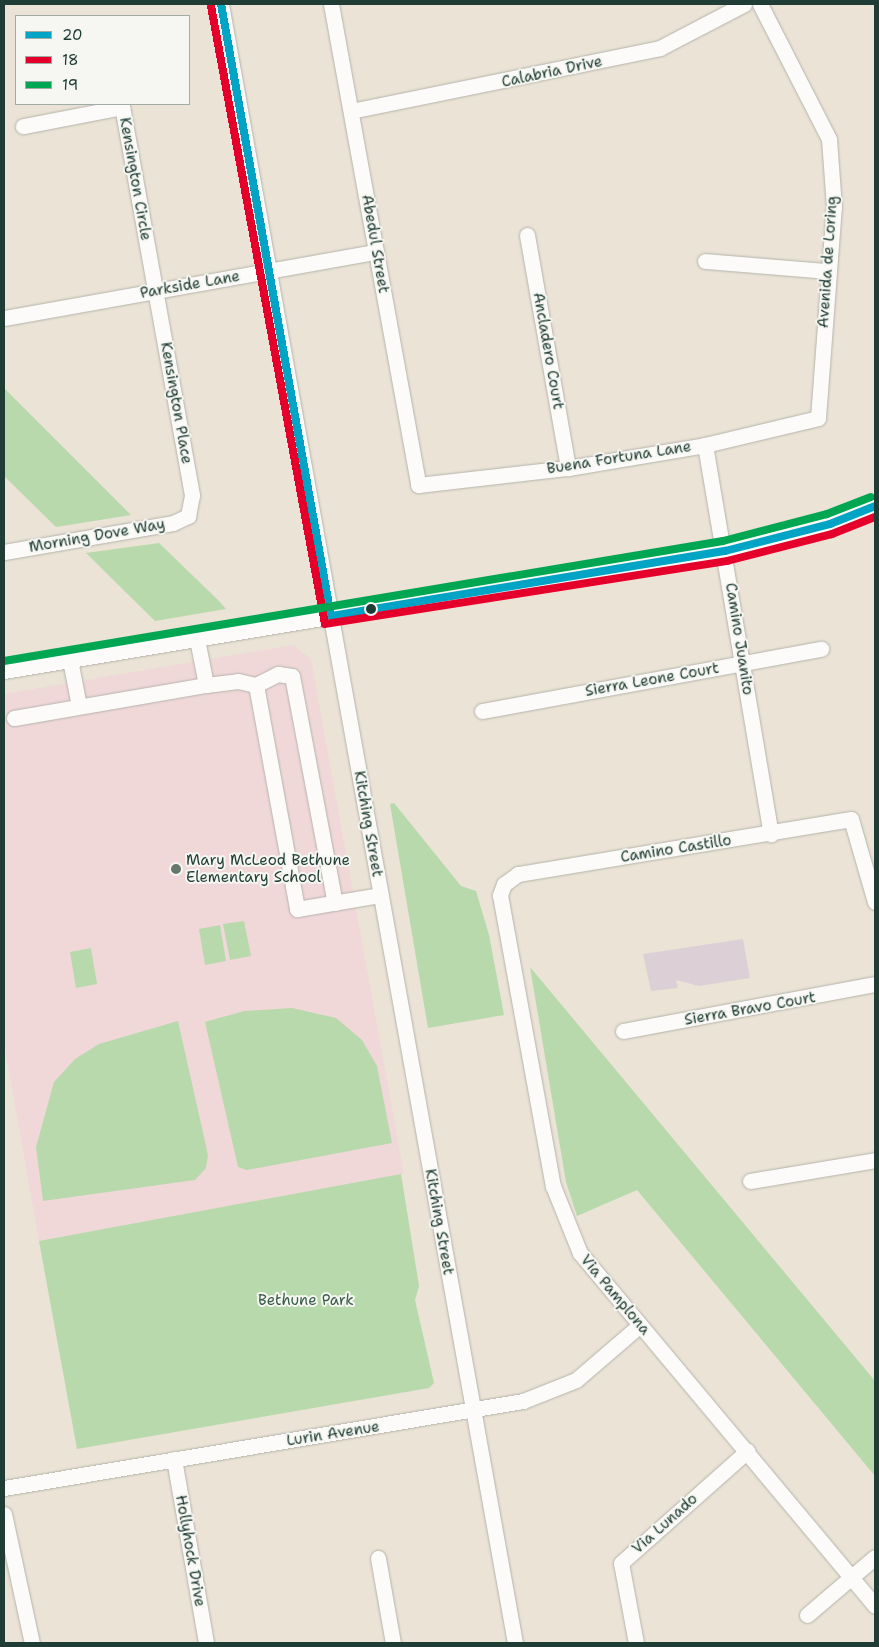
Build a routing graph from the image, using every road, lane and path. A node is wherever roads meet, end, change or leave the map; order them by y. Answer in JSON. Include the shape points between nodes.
{"nodes":[{"id":1,"x":221,"y":4,"type":"edge"},
{"id":2,"x":331,"y":4,"type":"edge"},
{"id":3,"x":744,"y":4,"type":"edge"},
{"id":4,"x":760,"y":4,"type":"edge"},
{"id":5,"x":351,"y":111,"type":"junction"},
{"id":6,"x":23,"y":126,"type":"dead end"},
{"id":7,"x":527,"y":235,"type":"dead end"},
{"id":8,"x":376,"y":252,"type":"junction"},
{"id":9,"x":705,"y":261,"type":"dead end"},
{"id":10,"x":268,"y":271,"type":"junction"},
{"id":11,"x":827,"y":271,"type":"junction"},
{"id":12,"x":155,"y":291,"type":"junction"},
{"id":13,"x":4,"y":318,"type":"edge"},
{"id":14,"x":818,"y":418,"type":"joint"},
{"id":15,"x":705,"y":445,"type":"junction"},
{"id":16,"x":568,"y":468,"type":"junction"},
{"id":17,"x":418,"y":485,"type":"joint"},
{"id":18,"x":875,"y":506,"type":"edge"},
{"id":19,"x":188,"y":516,"type":"joint"},
{"id":20,"x":725,"y":551,"type":"junction"},
{"id":21,"x":4,"y":552,"type":"edge"},
{"id":22,"x":331,"y":616,"type":"junction"},
{"id":23,"x":197,"y":639,"type":"junction"},
{"id":24,"x":821,"y":649,"type":"dead end"},
{"id":25,"x":70,"y":660,"type":"junction"},
{"id":26,"x":743,"y":663,"type":"junction"},
{"id":27,"x":4,"y":671,"type":"edge"},
{"id":28,"x":206,"y":685,"type":"junction"},
{"id":29,"x":256,"y":685,"type":"junction"},
{"id":30,"x":79,"y":706,"type":"junction"},
{"id":31,"x":482,"y":711,"type":"dead end"},
{"id":32,"x":14,"y":718,"type":"dead end"},
{"id":33,"x":771,"y":834,"type":"junction"},
{"id":34,"x":504,"y":884,"type":"joint"},
{"id":35,"x":381,"y":895,"type":"junction"},
{"id":36,"x":875,"y":902,"type":"edge"},
{"id":37,"x":334,"y":903,"type":"junction"},
{"id":38,"x":875,"y":984,"type":"edge"},
{"id":39,"x":623,"y":1031,"type":"dead end"},
{"id":40,"x":875,"y":1160,"type":"edge"},
{"id":41,"x":750,"y":1181,"type":"dead end"},
{"id":42,"x":640,"y":1325,"type":"junction"},
{"id":43,"x":473,"y":1411,"type":"junction"},
{"id":44,"x":747,"y":1451,"type":"junction"},
{"id":45,"x":174,"y":1459,"type":"junction"},
{"id":46,"x":4,"y":1488,"type":"edge"},
{"id":47,"x":4,"y":1514,"type":"edge"},
{"id":48,"x":875,"y":1557,"type":"edge"},
{"id":49,"x":378,"y":1558,"type":"dead end"},
{"id":50,"x":852,"y":1577,"type":"junction"},
{"id":51,"x":875,"y":1606,"type":"edge"},
{"id":52,"x":807,"y":1615,"type":"dead end"},
{"id":53,"x":32,"y":1643,"type":"edge"},
{"id":54,"x":206,"y":1643,"type":"edge"},
{"id":55,"x":393,"y":1643,"type":"edge"},
{"id":56,"x":516,"y":1643,"type":"edge"},
{"id":57,"x":636,"y":1643,"type":"edge"}],
"edges":[{"from":1,"to":10,"type":"street","name":"Kitching Street"},
{"from":2,"to":5,"type":"street","name":"Abedul Street"},
{"from":3,"to":5,"type":"street","name":"Calabria Drive","via":[[660,48]]},
{"from":4,"to":11,"type":"street","name":"Avenida de Loring","via":[[829,139],[834,207]]},
{"from":5,"to":8,"type":"street","name":"Abedul Street"},
{"from":6,"to":12,"type":"street","name":"Kensington Circle","via":[[122,107]]},
{"from":7,"to":16,"type":"street","name":"Ancladero Court"},
{"from":8,"to":10,"type":"street","name":"Parkside Lane"},
{"from":8,"to":17,"type":"street","name":"Abedul Street"},
{"from":9,"to":11,"type":"street"},
{"from":10,"to":12,"type":"street","name":"Parkside Lane"},
{"from":10,"to":22,"type":"street","name":"Kitching Street"},
{"from":11,"to":14,"type":"street","name":"Avenida de Loring"},
{"from":12,"to":13,"type":"street","name":"Parkside Lane"},
{"from":12,"to":19,"type":"street","name":"Kensington Place","via":[[192,495]]},
{"from":14,"to":15,"type":"street","name":"Buena Fortuna Lane"},
{"from":15,"to":16,"type":"street","name":"Buena Fortuna Lane"},
{"from":15,"to":20,"type":"street","name":"Camino Juanito"},
{"from":16,"to":17,"type":"street","name":"Buena Fortuna Lane"},
{"from":18,"to":20,"type":"street","via":[[821,527]]},
{"from":19,"to":21,"type":"street","name":"Morning Dove Way","via":[[173,523]]},
{"from":20,"to":22,"type":"street"},
{"from":20,"to":26,"type":"street","name":"Camino Juanito"},
{"from":22,"to":23,"type":"street"},
{"from":22,"to":35,"type":"street","name":"Kitching Street"},
{"from":23,"to":25,"type":"street"},
{"from":23,"to":28,"type":"street"},
{"from":24,"to":26,"type":"street","name":"Sierra Leone Court"},
{"from":25,"to":27,"type":"street"},
{"from":25,"to":30,"type":"street"},
{"from":26,"to":31,"type":"street","name":"Sierra Leone Court"},
{"from":26,"to":33,"type":"street","name":"Camino Juanito"},
{"from":28,"to":29,"type":"street","via":[[238,681]]},
{"from":28,"to":30,"type":"street"},
{"from":29,"to":37,"type":"street","via":[[296,909]]},
{"from":29,"to":37,"type":"street","via":[[278,674],[292,676]]},
{"from":30,"to":32,"type":"street"},
{"from":33,"to":34,"type":"street","name":"Camino Castillo","via":[[518,874]]},
{"from":33,"to":36,"type":"street","name":"Camino Castillo","via":[[851,819]]},
{"from":34,"to":42,"type":"street","name":"Via Pamplona","via":[[500,895],[553,1186],[580,1253]]},
{"from":35,"to":37,"type":"street"},
{"from":35,"to":43,"type":"street","name":"Kitching Street"},
{"from":38,"to":39,"type":"street","name":"Sierra Bravo Court"},
{"from":40,"to":41,"type":"street"},
{"from":42,"to":43,"type":"street","name":"Lurin Avenue","via":[[576,1380],[523,1401]]},
{"from":42,"to":44,"type":"street","name":"Via Pamplona"},
{"from":43,"to":45,"type":"street","name":"Lurin Avenue"},
{"from":43,"to":56,"type":"street","name":"Kitching Street"},
{"from":44,"to":50,"type":"street","name":"Via Pamplona"},
{"from":44,"to":57,"type":"street","name":"Via Lunado","via":[[622,1563]]},
{"from":45,"to":46,"type":"street","name":"Lurin Avenue"},
{"from":45,"to":54,"type":"street","name":"Hollyhock Drive"},
{"from":47,"to":53,"type":"street"},
{"from":48,"to":50,"type":"street"},
{"from":49,"to":55,"type":"street"},
{"from":50,"to":51,"type":"street","name":"Via Pamplona"},
{"from":50,"to":52,"type":"street"}]}
